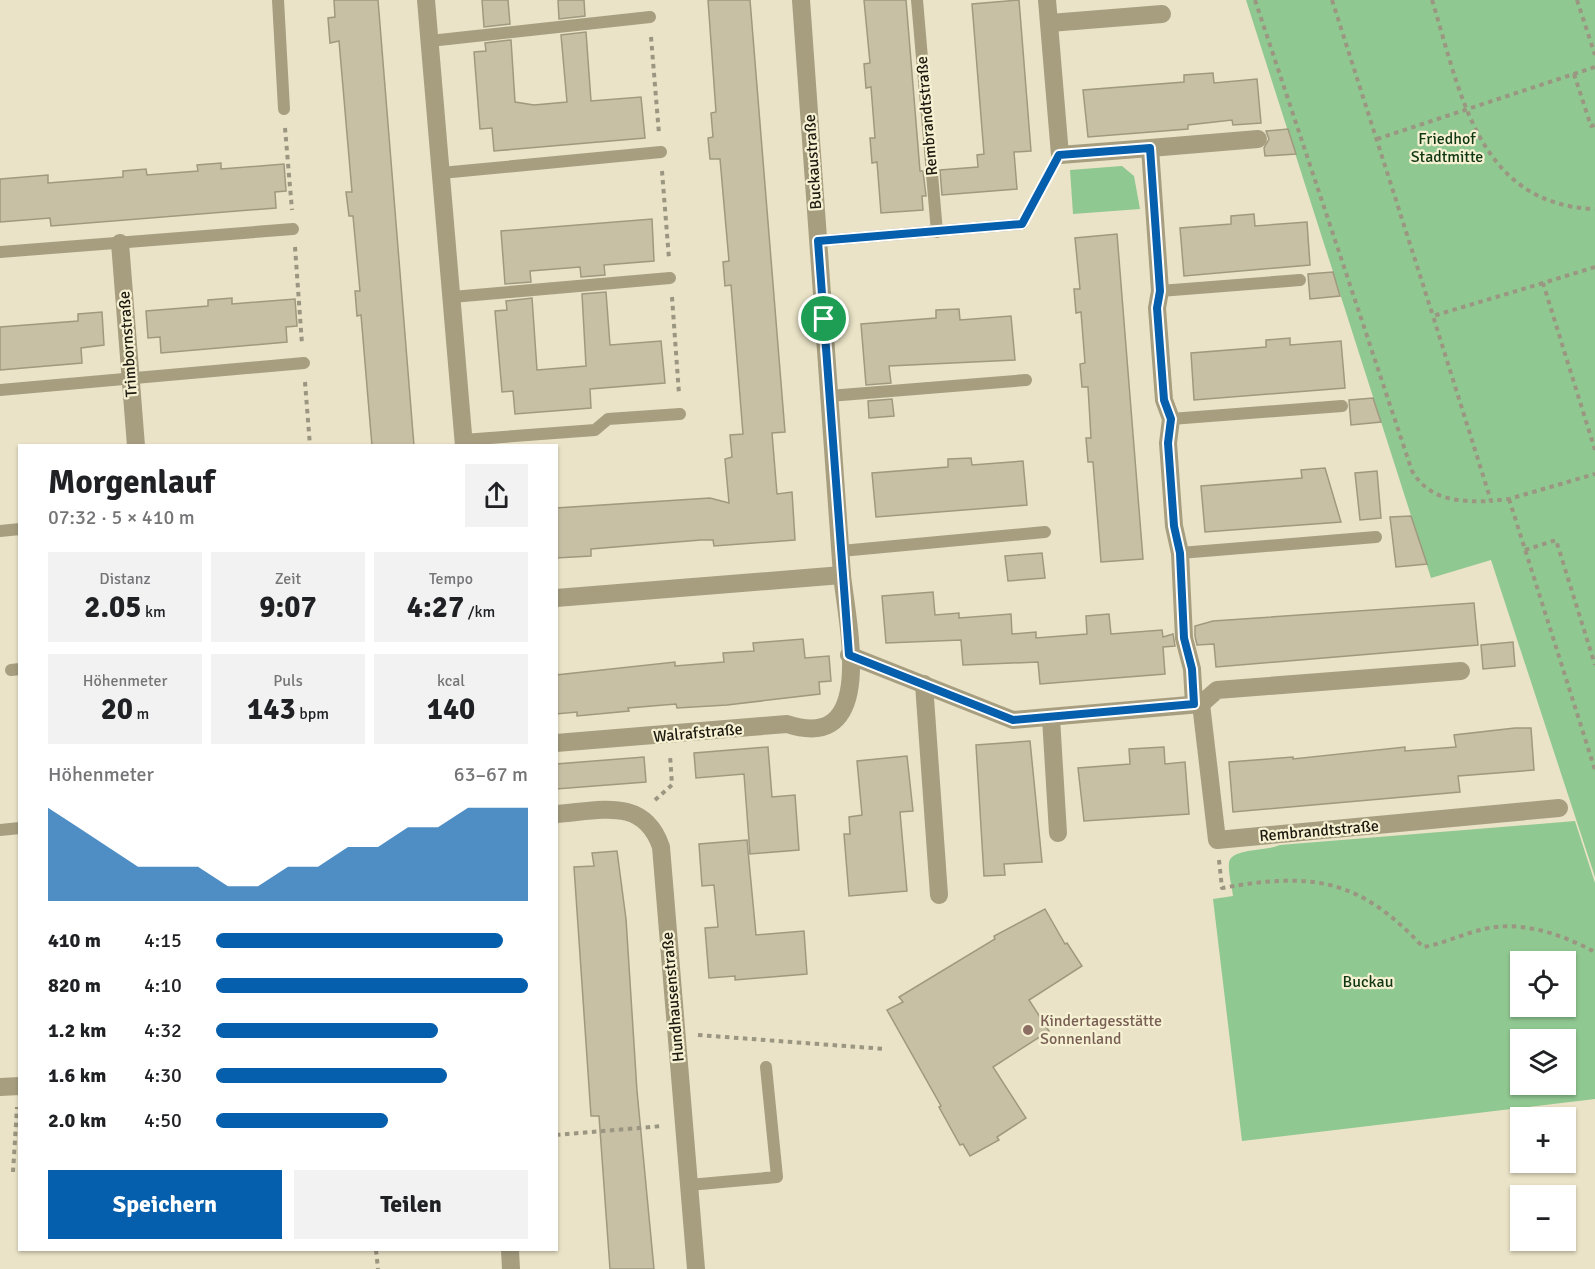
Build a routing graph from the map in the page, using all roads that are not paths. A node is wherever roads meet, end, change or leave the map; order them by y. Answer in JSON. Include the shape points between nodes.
{"nodes":[{"id":1,"x":278,"y":0,"type":"edge"},
{"id":2,"x":426,"y":0,"type":"edge"},
{"id":3,"x":801,"y":0,"type":"edge"},
{"id":4,"x":917,"y":0,"type":"edge"},
{"id":5,"x":1047,"y":0,"type":"edge"},
{"id":6,"x":1162,"y":14,"type":"dead end"},
{"id":7,"x":650,"y":18,"type":"road end"},
{"id":8,"x":1050,"y":23,"type":"junction"},
{"id":9,"x":430,"y":41,"type":"junction"},
{"id":10,"x":284,"y":109,"type":"road end"},
{"id":11,"x":1258,"y":139,"type":"dead end"},
{"id":12,"x":1150,"y":148,"type":"junction"},
{"id":13,"x":661,"y":153,"type":"road end"},
{"id":14,"x":441,"y":173,"type":"junction"},
{"id":15,"x":1022,"y":224,"type":"road end"},
{"id":16,"x":293,"y":229,"type":"road end"},
{"id":17,"x":937,"y":232,"type":"junction"},
{"id":18,"x":818,"y":241,"type":"junction"},
{"id":19,"x":120,"y":243,"type":"junction"},
{"id":20,"x":0,"y":252,"type":"edge"},
{"id":21,"x":670,"y":278,"type":"road end"},
{"id":22,"x":1300,"y":280,"type":"dead end"},
{"id":23,"x":1160,"y":291,"type":"junction"},
{"id":24,"x":452,"y":297,"type":"junction"},
{"id":25,"x":304,"y":363,"type":"road end"},
{"id":26,"x":131,"y":379,"type":"junction"},
{"id":27,"x":1026,"y":380,"type":"dead end"},
{"id":28,"x":0,"y":390,"type":"edge"},
{"id":29,"x":829,"y":396,"type":"junction"},
{"id":30,"x":1342,"y":406,"type":"dead end"},
{"id":31,"x":680,"y":414,"type":"road end"},
{"id":32,"x":1171,"y":419,"type":"junction"},
{"id":33,"x":463,"y":443,"type":"edge"},
{"id":34,"x":136,"y":444,"type":"edge"},
{"id":35,"x":18,"y":529,"type":"edge"},
{"id":36,"x":0,"y":531,"type":"edge"},
{"id":37,"x":1045,"y":532,"type":"dead end"},
{"id":38,"x":1376,"y":537,"type":"dead end"},
{"id":39,"x":841,"y":551,"type":"junction"},
{"id":40,"x":1180,"y":553,"type":"junction"},
{"id":41,"x":842,"y":576,"type":"junction"},
{"id":42,"x":558,"y":598,"type":"edge"},
{"id":43,"x":849,"y":655,"type":"junction"},
{"id":44,"x":1461,"y":671,"type":"dead end"},
{"id":45,"x":924,"y":684,"type":"junction"},
{"id":46,"x":1198,"y":704,"type":"junction"},
{"id":47,"x":1051,"y":718,"type":"junction"},
{"id":48,"x":558,"y":743,"type":"edge"},
{"id":49,"x":1559,"y":808,"type":"dead end"},
{"id":50,"x":558,"y":814,"type":"edge"},
{"id":51,"x":18,"y":828,"type":"edge"},
{"id":52,"x":0,"y":830,"type":"edge"},
{"id":53,"x":1058,"y":833,"type":"dead end"},
{"id":54,"x":939,"y":895,"type":"dead end"},
{"id":55,"x":766,"y":1066,"type":"dead end"},
{"id":56,"x":689,"y":1185,"type":"junction"},
{"id":57,"x":510,"y":1251,"type":"edge"},
{"id":58,"x":511,"y":1269,"type":"edge"},
{"id":59,"x":696,"y":1269,"type":"edge"}],
"edges":[{"from":1,"to":10,"type":"lane"},
{"from":2,"to":9,"type":"street"},
{"from":3,"to":18,"type":"street","name":"Buckaustraße"},
{"from":4,"to":17,"type":"lane","name":"Rembrandtstraße"},
{"from":5,"to":8,"type":"street"},
{"from":6,"to":8,"type":"street"},
{"from":7,"to":9,"type":"lane"},
{"from":8,"to":12,"type":"street","via":[[1059,155]]},
{"from":9,"to":14,"type":"street"},
{"from":11,"to":12,"type":"street"},
{"from":12,"to":23,"type":"street"},
{"from":13,"to":14,"type":"lane"},
{"from":14,"to":24,"type":"street"},
{"from":15,"to":17,"type":"lane"},
{"from":16,"to":19,"type":"lane"},
{"from":17,"to":18,"type":"lane"},
{"from":18,"to":29,"type":"street","name":"Buckaustraße"},
{"from":19,"to":20,"type":"lane"},
{"from":19,"to":26,"type":"street","name":"Trimbornstraße"},
{"from":21,"to":24,"type":"lane"},
{"from":22,"to":23,"type":"lane"},
{"from":23,"to":32,"type":"street","via":[[1157,308],[1164,400]]},
{"from":24,"to":33,"type":"street"},
{"from":25,"to":26,"type":"lane"},
{"from":26,"to":28,"type":"lane"},
{"from":26,"to":34,"type":"street","name":"Trimbornstraße"},
{"from":27,"to":29,"type":"lane"},
{"from":29,"to":39,"type":"street","name":"Buckaustraße"},
{"from":30,"to":32,"type":"lane"},
{"from":31,"to":33,"type":"lane","via":[[608,419],[595,430]]},
{"from":32,"to":40,"type":"street","via":[[1168,443],[1174,526]]},
{"from":35,"to":36,"type":"lane"},
{"from":37,"to":39,"type":"lane"},
{"from":38,"to":40,"type":"lane"},
{"from":39,"to":41,"type":"street","name":"Buckaustraße"},
{"from":40,"to":46,"type":"street","via":[[1184,638]]},
{"from":41,"to":42,"type":"street"},
{"from":41,"to":43,"type":"street"},
{"from":43,"to":45,"type":"street"},
{"from":43,"to":48,"type":"street","name":"Walrafstraße","via":[[851,688],[847,705],[837,720],[824,728],[803,730],[787,724]]},
{"from":44,"to":46,"type":"street","via":[[1217,690]]},
{"from":45,"to":47,"type":"street","via":[[1013,720]]},
{"from":45,"to":54,"type":"street"},
{"from":46,"to":47,"type":"street"},
{"from":46,"to":49,"type":"street","name":"Rembrandtstraße","via":[[1216,840]]},
{"from":47,"to":53,"type":"street"},
{"from":50,"to":56,"type":"street","name":"Hundhausenstraße","via":[[620,810],[639,816],[655,832],[661,848]]},
{"from":51,"to":52,"type":"lane"},
{"from":55,"to":56,"type":"lane","via":[[777,1177]]},
{"from":56,"to":59,"type":"street","name":"Hundhausenstraße"},
{"from":57,"to":58,"type":"street"}]}
